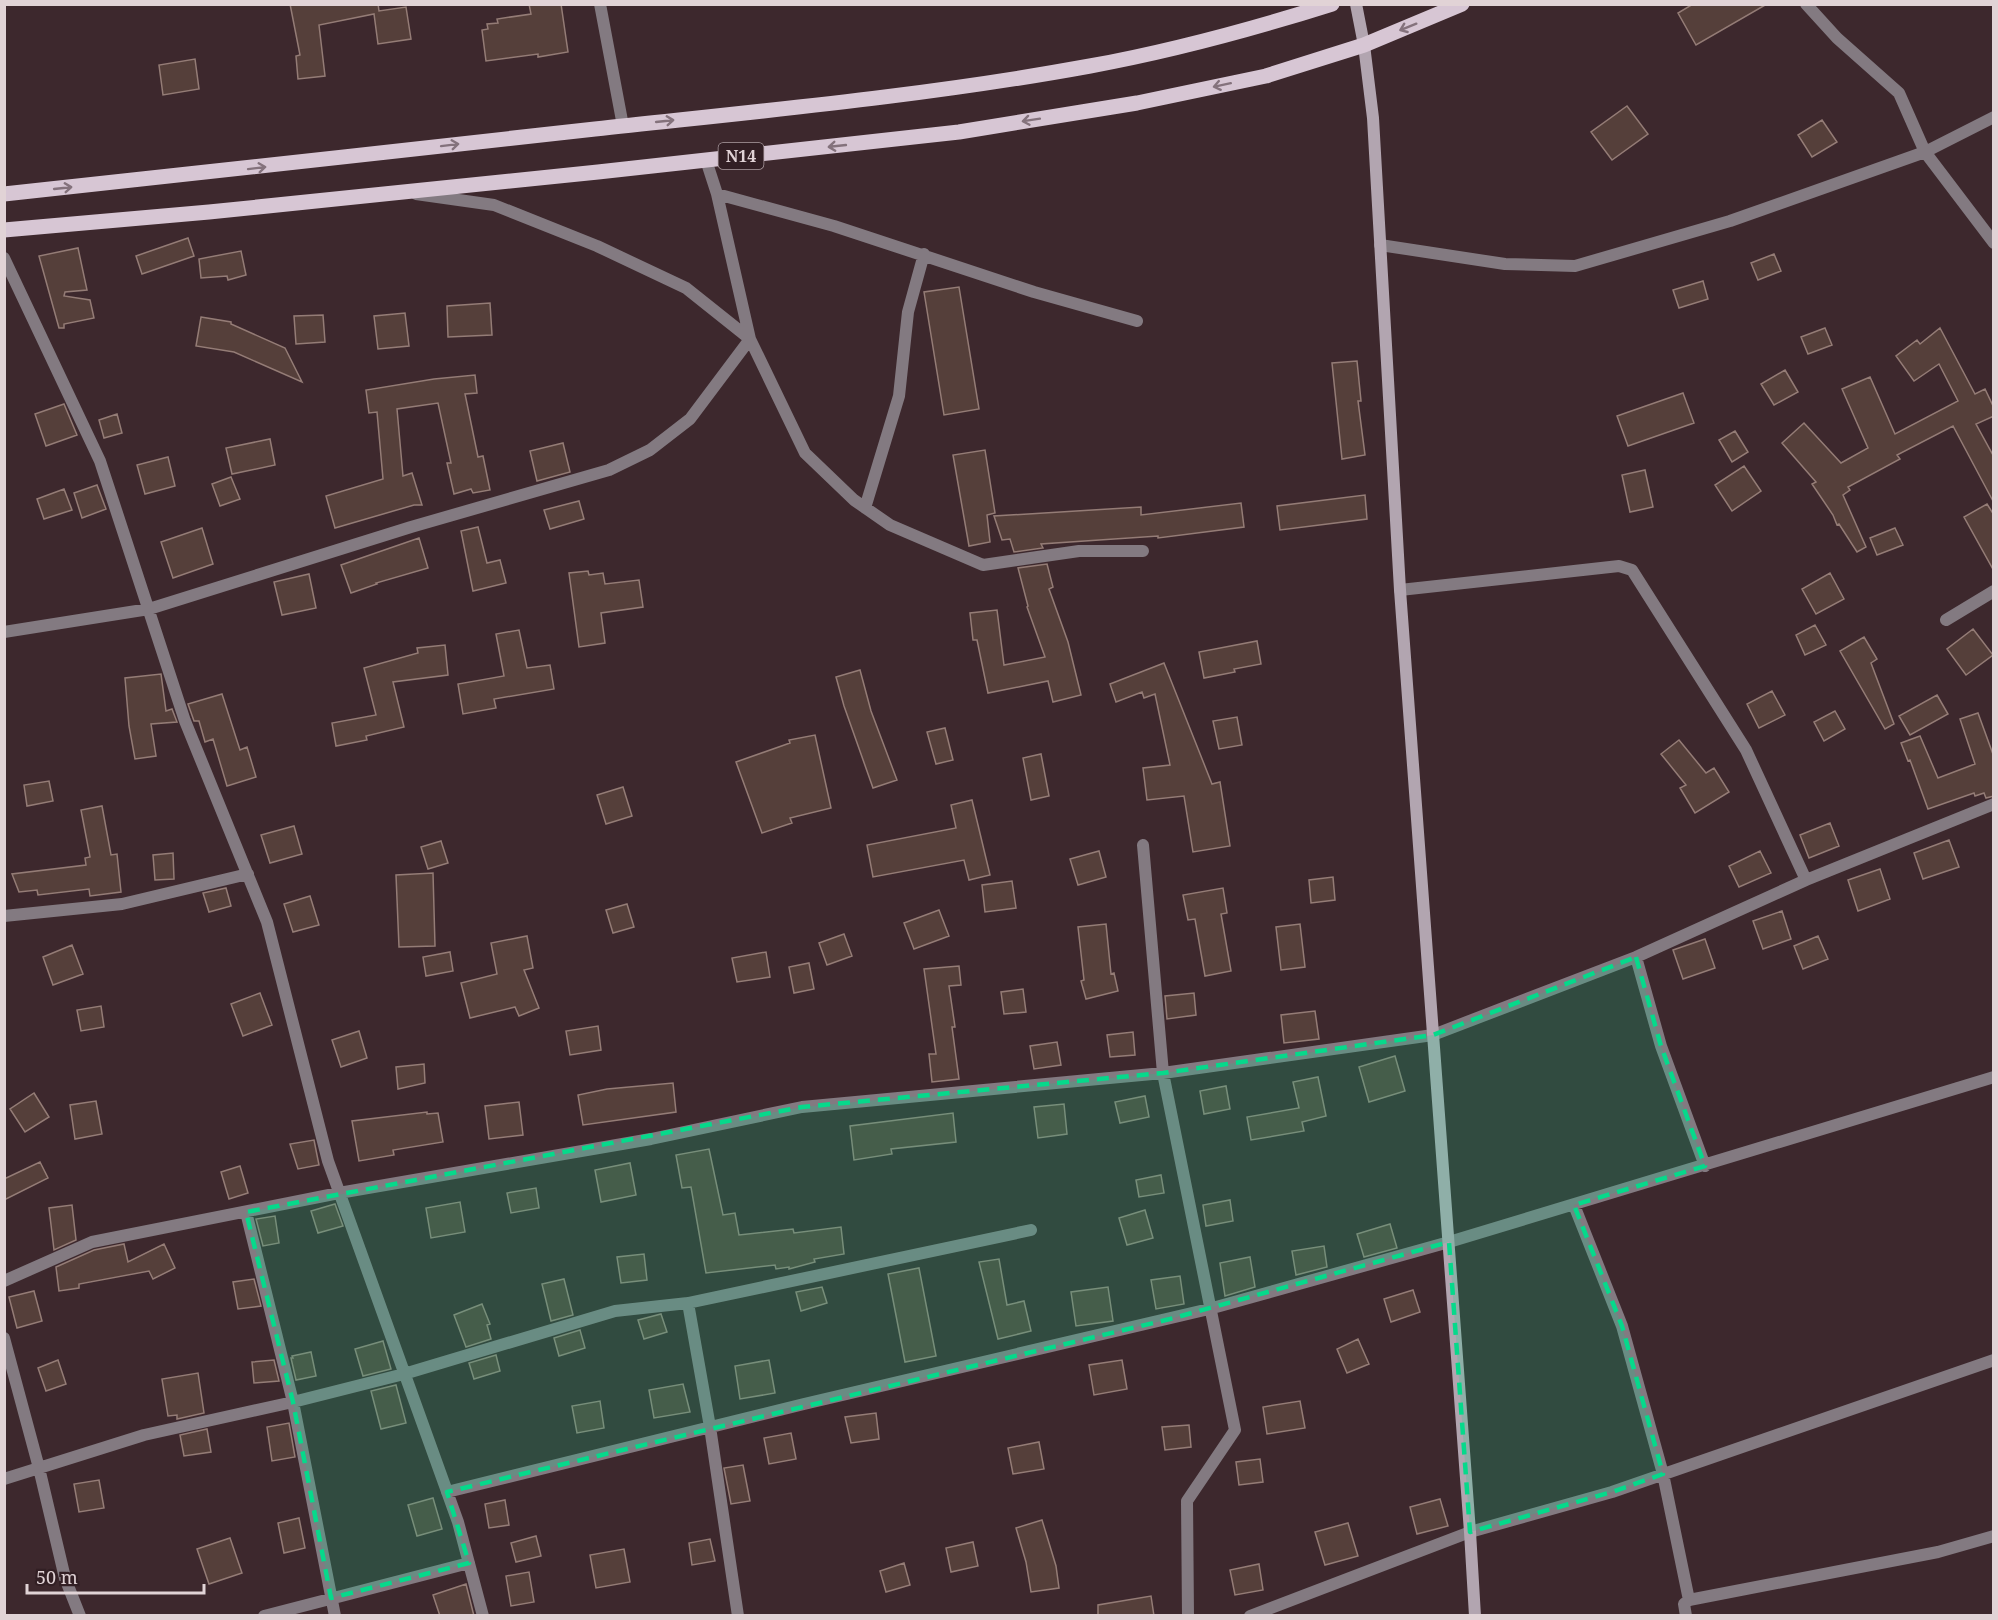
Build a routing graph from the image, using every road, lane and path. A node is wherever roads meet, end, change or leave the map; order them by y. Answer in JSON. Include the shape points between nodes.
{"nodes":[{"id":1,"x":600,"y":4,"type":"edge"},
{"id":2,"x":1332,"y":4,"type":"edge"},
{"id":3,"x":1356,"y":4,"type":"edge"},
{"id":4,"x":1462,"y":4,"type":"edge"},
{"id":5,"x":1806,"y":4,"type":"edge"},
{"id":6,"x":1364,"y":45,"type":"junction"},
{"id":7,"x":1994,"y":117,"type":"edge"},
{"id":8,"x":622,"y":126,"type":"junction"},
{"id":9,"x":1925,"y":152,"type":"junction"},
{"id":10,"x":706,"y":160,"type":"junction"},
{"id":11,"x":400,"y":192,"type":"junction"},
{"id":12,"x":4,"y":194,"type":"edge"},
{"id":13,"x":717,"y":194,"type":"junction"},
{"id":14,"x":4,"y":230,"type":"edge"},
{"id":15,"x":1994,"y":243,"type":"edge"},
{"id":16,"x":1380,"y":245,"type":"junction"},
{"id":17,"x":924,"y":254,"type":"junction"},
{"id":18,"x":4,"y":258,"type":"edge"},
{"id":19,"x":1137,"y":321,"type":"dead end"},
{"id":20,"x":750,"y":339,"type":"junction"},
{"id":21,"x":865,"y":508,"type":"junction"},
{"id":22,"x":1143,"y":551,"type":"dead end"},
{"id":23,"x":1400,"y":590,"type":"junction"},
{"id":24,"x":1994,"y":591,"type":"edge"},
{"id":25,"x":149,"y":609,"type":"junction"},
{"id":26,"x":1946,"y":620,"type":"dead end"},
{"id":27,"x":4,"y":632,"type":"edge"},
{"id":28,"x":1994,"y":804,"type":"edge"},
{"id":29,"x":1143,"y":845,"type":"dead end"},
{"id":30,"x":248,"y":874,"type":"junction"},
{"id":31,"x":1806,"y":880,"type":"junction"},
{"id":32,"x":4,"y":916,"type":"edge"},
{"id":33,"x":1636,"y":957,"type":"junction"},
{"id":34,"x":1433,"y":1035,"type":"junction"},
{"id":35,"x":1163,"y":1073,"type":"junction"},
{"id":36,"x":1994,"y":1077,"type":"edge"},
{"id":37,"x":1705,"y":1166,"type":"junction"},
{"id":38,"x":339,"y":1193,"type":"junction"},
{"id":39,"x":1574,"y":1205,"type":"junction"},
{"id":40,"x":246,"y":1212,"type":"junction"},
{"id":41,"x":1031,"y":1230,"type":"dead end"},
{"id":42,"x":1449,"y":1242,"type":"junction"},
{"id":43,"x":4,"y":1281,"type":"edge"},
{"id":44,"x":688,"y":1303,"type":"junction"},
{"id":45,"x":1209,"y":1309,"type":"junction"},
{"id":46,"x":4,"y":1338,"type":"edge"},
{"id":47,"x":1994,"y":1360,"type":"edge"},
{"id":48,"x":404,"y":1374,"type":"junction"},
{"id":49,"x":293,"y":1402,"type":"junction"},
{"id":50,"x":710,"y":1427,"type":"junction"},
{"id":51,"x":39,"y":1468,"type":"junction"},
{"id":52,"x":1664,"y":1474,"type":"junction"},
{"id":53,"x":4,"y":1479,"type":"edge"},
{"id":54,"x":447,"y":1492,"type":"junction"},
{"id":55,"x":1470,"y":1532,"type":"junction"},
{"id":56,"x":1994,"y":1536,"type":"edge"},
{"id":57,"x":469,"y":1563,"type":"junction"},
{"id":58,"x":331,"y":1598,"type":"junction"},
{"id":59,"x":1689,"y":1600,"type":"junction"},
{"id":60,"x":80,"y":1616,"type":"edge"},
{"id":61,"x":264,"y":1616,"type":"edge"},
{"id":62,"x":335,"y":1616,"type":"edge"},
{"id":63,"x":483,"y":1616,"type":"edge"},
{"id":64,"x":738,"y":1616,"type":"edge"},
{"id":65,"x":1188,"y":1616,"type":"edge"},
{"id":66,"x":1250,"y":1616,"type":"edge"},
{"id":67,"x":1475,"y":1616,"type":"edge"},
{"id":68,"x":1686,"y":1616,"type":"edge"}],
"edges":[{"from":1,"to":8,"type":"street"},
{"from":8,"to":2,"type":"main road","one_way":true,"via":[[873,98],[1092,66],[1196,43]]},
{"from":3,"to":6,"type":"street"},
{"from":4,"to":6,"type":"main road","number":"N14","one_way":true},
{"from":5,"to":9,"type":"street","via":[[1837,38],[1899,93]]},
{"from":6,"to":10,"type":"main road","number":"N14","one_way":true,"via":[[1266,76],[1137,103],[959,132]]},
{"from":6,"to":16,"type":"street","via":[[1373,118]]},
{"from":7,"to":9,"type":"street"},
{"from":12,"to":8,"type":"main road","one_way":true},
{"from":9,"to":15,"type":"street"},
{"from":9,"to":16,"type":"street","via":[[1730,221],[1575,266],[1505,264]]},
{"from":10,"to":11,"type":"main road","number":"N14"},
{"from":10,"to":13,"type":"street"},
{"from":11,"to":14,"type":"main road","number":"N14"},
{"from":11,"to":20,"type":"street","via":[[494,205],[597,246],[686,288]]},
{"from":13,"to":17,"type":"street"},
{"from":13,"to":20,"type":"street"},
{"from":16,"to":23,"type":"street"},
{"from":17,"to":19,"type":"street","via":[[1034,292]]},
{"from":17,"to":21,"type":"street","via":[[908,312],[899,396]]},
{"from":18,"to":25,"type":"street","via":[[100,461]]},
{"from":20,"to":21,"type":"street","via":[[806,453]]},
{"from":20,"to":25,"type":"street","via":[[690,419],[650,450],[609,470]]},
{"from":21,"to":22,"type":"street","via":[[890,525],[983,565],[1079,551]]},
{"from":23,"to":31,"type":"street","via":[[1619,566],[1632,570],[1746,750]]},
{"from":23,"to":34,"type":"street"},
{"from":24,"to":26,"type":"street"},
{"from":25,"to":27,"type":"street"},
{"from":25,"to":30,"type":"street","via":[[185,721]]},
{"from":28,"to":31,"type":"street"},
{"from":29,"to":35,"type":"street"},
{"from":30,"to":32,"type":"street","via":[[122,904]]},
{"from":30,"to":38,"type":"street","via":[[267,922]]},
{"from":31,"to":33,"type":"street"},
{"from":33,"to":34,"type":"street"},
{"from":33,"to":37,"type":"street","via":[[1661,1046]]},
{"from":34,"to":35,"type":"street"},
{"from":34,"to":42,"type":"street"},
{"from":35,"to":38,"type":"street","via":[[802,1107],[651,1139]]},
{"from":35,"to":45,"type":"street"},
{"from":36,"to":37,"type":"street"},
{"from":37,"to":39,"type":"street"},
{"from":38,"to":40,"type":"street"},
{"from":38,"to":48,"type":"street"},
{"from":39,"to":42,"type":"street"},
{"from":39,"to":52,"type":"street","via":[[1622,1326]]},
{"from":40,"to":43,"type":"street","via":[[93,1242]]},
{"from":40,"to":49,"type":"street"},
{"from":41,"to":44,"type":"street"},
{"from":42,"to":45,"type":"street"},
{"from":42,"to":55,"type":"street"},
{"from":44,"to":48,"type":"street","via":[[615,1311]]},
{"from":44,"to":50,"type":"street"},
{"from":45,"to":50,"type":"street"},
{"from":45,"to":65,"type":"street","via":[[1235,1430],[1187,1501]]},
{"from":46,"to":51,"type":"street"},
{"from":47,"to":52,"type":"street"},
{"from":48,"to":49,"type":"street"},
{"from":48,"to":54,"type":"street"},
{"from":49,"to":51,"type":"street","via":[[144,1435]]},
{"from":49,"to":58,"type":"street"},
{"from":50,"to":54,"type":"street"},
{"from":50,"to":64,"type":"street"},
{"from":51,"to":53,"type":"street"},
{"from":51,"to":60,"type":"street","via":[[65,1578]]},
{"from":52,"to":55,"type":"street"},
{"from":52,"to":59,"type":"street"},
{"from":54,"to":57,"type":"street"},
{"from":55,"to":66,"type":"street"},
{"from":55,"to":67,"type":"street"},
{"from":56,"to":59,"type":"street","via":[[1938,1552]]},
{"from":57,"to":58,"type":"street"},
{"from":57,"to":63,"type":"street"},
{"from":58,"to":61,"type":"street"},
{"from":58,"to":62,"type":"street"},
{"from":59,"to":68,"type":"street","via":[[1684,1604]]}]}
